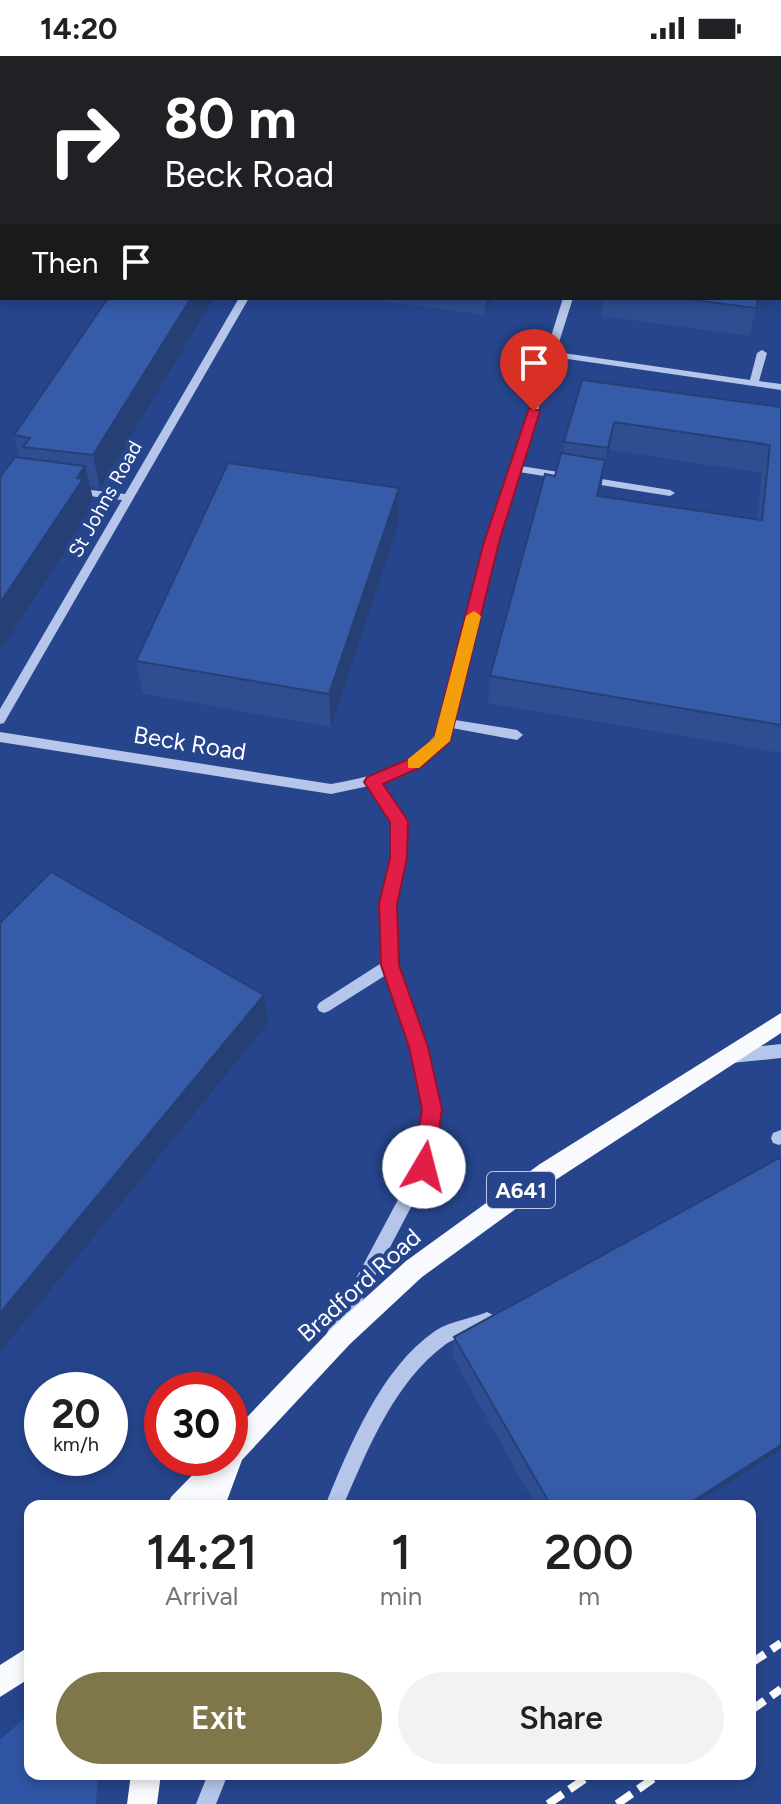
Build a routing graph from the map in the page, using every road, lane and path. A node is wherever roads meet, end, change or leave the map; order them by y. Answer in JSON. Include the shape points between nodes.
{"nodes":[{"id":1,"x":243,"y":300,"type":"edge"},
{"id":2,"x":567,"y":300,"type":"edge"},
{"id":3,"x":762,"y":353,"type":"dead end"},
{"id":4,"x":552,"y":354,"type":"junction"},
{"id":5,"x":754,"y":383,"type":"junction"},
{"id":6,"x":781,"y":387,"type":"edge"},
{"id":7,"x":516,"y":468,"type":"junction"},
{"id":8,"x":57,"y":489,"type":"edge"},
{"id":9,"x":670,"y":493,"type":"dead end"},
{"id":10,"x":128,"y":498,"type":"junction"},
{"id":11,"x":0,"y":720,"type":"edge"},
{"id":12,"x":448,"y":723,"type":"junction"},
{"id":13,"x":517,"y":735,"type":"dead end"},
{"id":14,"x":0,"y":737,"type":"edge"},
{"id":15,"x":373,"y":782,"type":"junction"},
{"id":16,"x":390,"y":965,"type":"junction"},
{"id":17,"x":324,"y":1007,"type":"dead end"},
{"id":18,"x":781,"y":1022,"type":"edge"},
{"id":19,"x":781,"y":1051,"type":"edge"},
{"id":20,"x":731,"y":1056,"type":"junction"},
{"id":21,"x":505,"y":1310,"type":"edge"},
{"id":22,"x":328,"y":1347,"type":"junction"},
{"id":23,"x":248,"y":1435,"type":"edge"},
{"id":24,"x":209,"y":1476,"type":"edge"},
{"id":25,"x":223,"y":1476,"type":"edge"},
{"id":26,"x":186,"y":1500,"type":"edge"},
{"id":27,"x":214,"y":1500,"type":"edge"},
{"id":28,"x":337,"y":1500,"type":"edge"},
{"id":29,"x":24,"y":1665,"type":"edge"},
{"id":30,"x":0,"y":1683,"type":"edge"},
{"id":31,"x":145,"y":1780,"type":"edge"},
{"id":32,"x":216,"y":1780,"type":"edge"},
{"id":33,"x":142,"y":1804,"type":"edge"},
{"id":34,"x":206,"y":1804,"type":"edge"}],
"edges":[{"from":1,"to":10,"type":"street","name":"St Johns Road"},
{"from":2,"to":4,"type":"street","name":"Beck Road"},
{"from":3,"to":5,"type":"street"},
{"from":4,"to":5,"type":"street"},
{"from":4,"to":7,"type":"street","name":"Beck Road"},
{"from":5,"to":6,"type":"street"},
{"from":7,"to":9,"type":"street"},
{"from":7,"to":12,"type":"street","name":"Beck Road","via":[[492,542]]},
{"from":8,"to":10,"type":"street"},
{"from":10,"to":11,"type":"street","name":"St Johns Road"},
{"from":12,"to":13,"type":"street"},
{"from":12,"to":15,"type":"street","name":"Beck Road","via":[[441,741],[415,763]]},
{"from":14,"to":15,"type":"street","name":"Beck Road","via":[[331,789]]},
{"from":15,"to":16,"type":"street","via":[[399,821],[388,904]]},
{"from":16,"to":17,"type":"street"},
{"from":16,"to":22,"type":"street","via":[[432,1109],[424,1167]]},
{"from":18,"to":20,"type":"main road","name":"Bradford Road","number":"A641"},
{"from":19,"to":20,"type":"street"},
{"from":20,"to":22,"type":"main road","name":"Bradford Road","number":"A641","via":[[512,1195],[413,1270]]},
{"from":21,"to":28,"type":"street","via":[[482,1325],[443,1335],[411,1365],[381,1405]]},
{"from":22,"to":23,"type":"main road","name":"Bradford Road","number":"A641"},
{"from":24,"to":26,"type":"main road","number":"A641"},
{"from":25,"to":27,"type":"main road"},
{"from":29,"to":30,"type":"main road"},
{"from":31,"to":33,"type":"main road"},
{"from":32,"to":34,"type":"street"}]}
